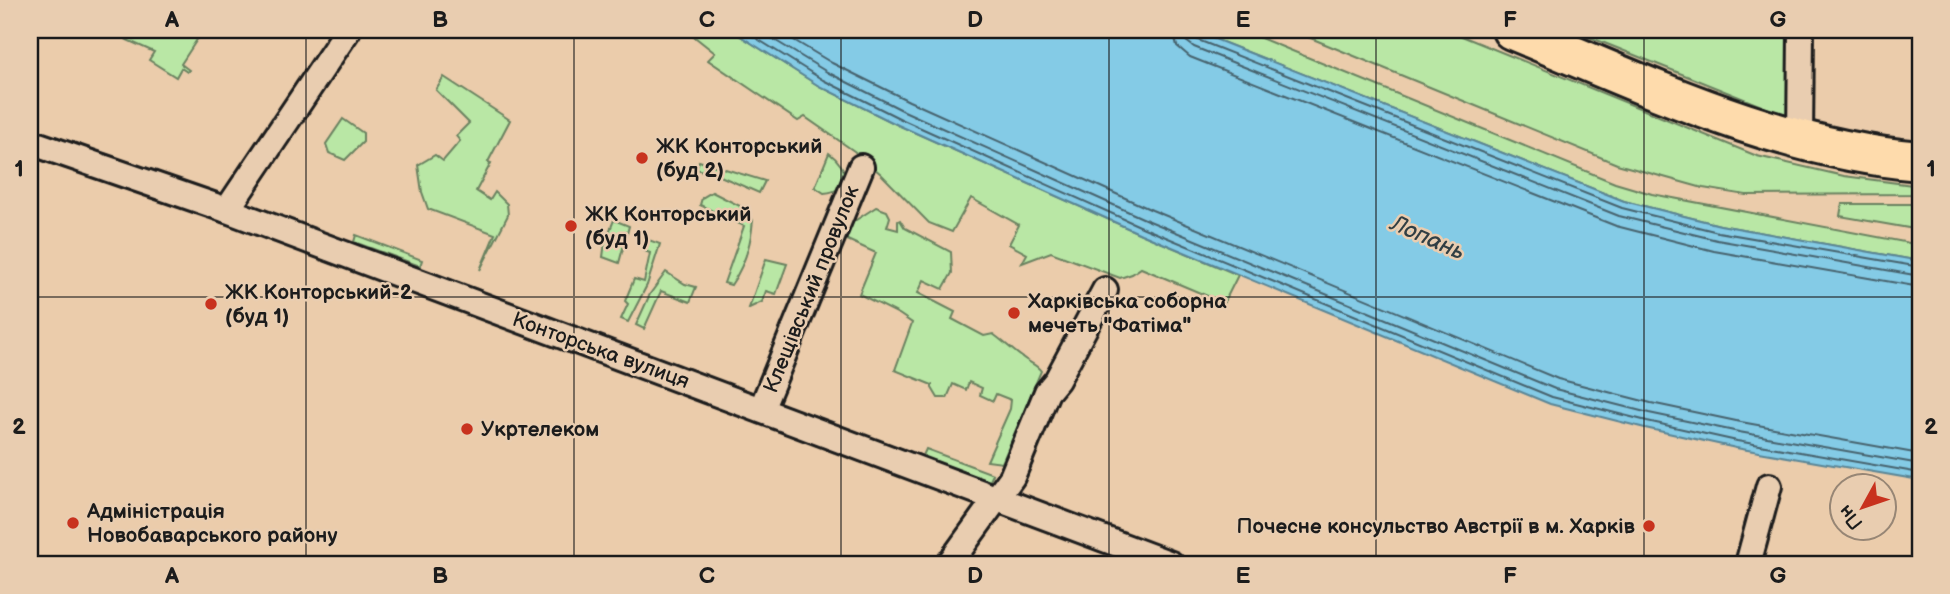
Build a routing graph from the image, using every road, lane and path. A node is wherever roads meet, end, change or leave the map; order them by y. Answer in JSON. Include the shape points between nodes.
{"nodes":[{"id":1,"x":348,"y":30,"type":"edge"},
{"id":2,"x":1512,"y":30,"type":"edge"},
{"id":3,"x":1801,"y":30,"type":"edge"},
{"id":4,"x":1800,"y":140,"type":"junction"},
{"id":5,"x":30,"y":142,"type":"edge"},
{"id":6,"x":1920,"y":160,"type":"edge"},
{"id":7,"x":861,"y":167,"type":"dead end"},
{"id":8,"x":227,"y":210,"type":"junction"},
{"id":9,"x":1105,"y":290,"type":"dead end"},
{"id":10,"x":761,"y":410,"type":"junction"},
{"id":11,"x":1769,"y":486,"type":"dead end"},
{"id":12,"x":997,"y":499,"type":"junction"},
{"id":13,"x":949,"y":564,"type":"edge"},
{"id":14,"x":1171,"y":564,"type":"edge"},
{"id":15,"x":1748,"y":564,"type":"edge"}],
"edges":[{"from":1,"to":8,"type":"street"},
{"from":2,"to":4,"type":"main road","via":[[1702,107]]},
{"from":3,"to":4,"type":"street"},
{"from":4,"to":6,"type":"main road"},
{"from":5,"to":8,"type":"street","name":"Конторська вулиця"},
{"from":7,"to":10,"type":"street","name":"Клещівський провулок"},
{"from":8,"to":10,"type":"street","name":"Конторська вулиця"},
{"from":9,"to":12,"type":"street","via":[[1047,392],[1012,477]]},
{"from":10,"to":12,"type":"street","name":"Конторська вулиця"},
{"from":11,"to":15,"type":"street"},
{"from":12,"to":13,"type":"street"},
{"from":12,"to":14,"type":"street","name":"Конторська вулиця"}]}
